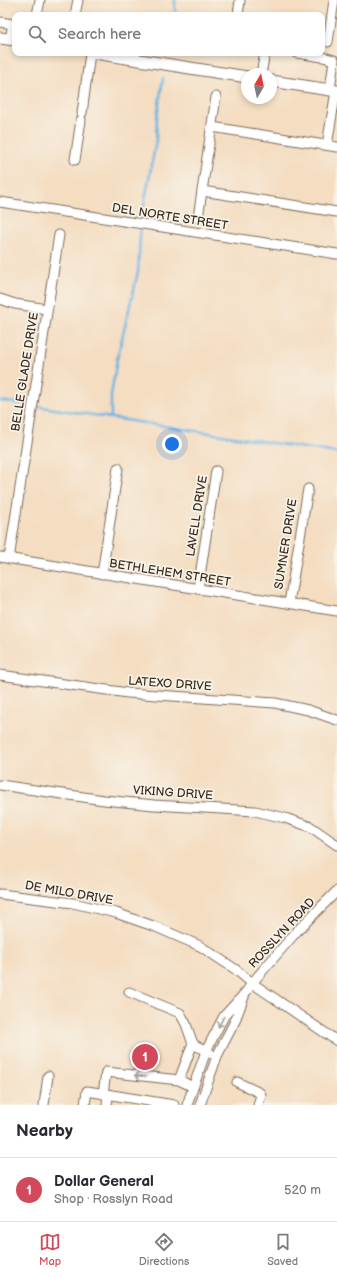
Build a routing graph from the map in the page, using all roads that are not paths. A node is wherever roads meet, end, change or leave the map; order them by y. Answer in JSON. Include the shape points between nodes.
{"nodes":[{"id":1,"x":40,"y":0,"type":"edge"},
{"id":2,"x":78,"y":0,"type":"edge"},
{"id":3,"x":240,"y":0,"type":"edge"},
{"id":4,"x":334,"y":0,"type":"edge"},
{"id":5,"x":38,"y":12,"type":"edge"},
{"id":6,"x":76,"y":12,"type":"edge"},
{"id":7,"x":238,"y":12,"type":"edge"},
{"id":8,"x":0,"y":22,"type":"edge"},
{"id":9,"x":12,"y":24,"type":"edge"},
{"id":10,"x":12,"y":27,"type":"edge"},
{"id":11,"x":8,"y":39,"type":"edge"},
{"id":12,"x":328,"y":42,"type":"dead end"},
{"id":13,"x":90,"y":56,"type":"edge"},
{"id":14,"x":114,"y":56,"type":"edge"},
{"id":15,"x":264,"y":56,"type":"edge"},
{"id":16,"x":316,"y":56,"type":"edge"},
{"id":17,"x":335,"y":61,"type":"edge"},
{"id":18,"x":262,"y":68,"type":"edge"},
{"id":19,"x":241,"y":76,"type":"edge"},
{"id":20,"x":277,"y":82,"type":"edge"},
{"id":21,"x":334,"y":91,"type":"edge"},
{"id":22,"x":216,"y":97,"type":"dead end"},
{"id":23,"x":334,"y":123,"type":"edge"},
{"id":24,"x":212,"y":127,"type":"junction"},
{"id":25,"x":327,"y":145,"type":"junction"},
{"id":26,"x":337,"y":147,"type":"edge"},
{"id":27,"x":75,"y":160,"type":"dead end"},
{"id":28,"x":202,"y":191,"type":"junction"},
{"id":29,"x":0,"y":202,"type":"edge"},
{"id":30,"x":337,"y":212,"type":"edge"},
{"id":31,"x":198,"y":218,"type":"dead end"},
{"id":32,"x":59,"y":236,"type":"dead end"},
{"id":33,"x":337,"y":254,"type":"edge"},
{"id":34,"x":0,"y":299,"type":"edge"},
{"id":35,"x":47,"y":309,"type":"junction"},
{"id":36,"x":118,"y":468,"type":"dead end"},
{"id":37,"x":216,"y":471,"type":"dead end"},
{"id":38,"x":308,"y":489,"type":"dead end"},
{"id":39,"x":4,"y":558,"type":"edge"},
{"id":40,"x":102,"y":574,"type":"junction"},
{"id":41,"x":198,"y":589,"type":"junction"},
{"id":42,"x":289,"y":603,"type":"junction"},
{"id":43,"x":337,"y":611,"type":"edge"},
{"id":44,"x":0,"y":675,"type":"edge"},
{"id":45,"x":337,"y":720,"type":"edge"},
{"id":46,"x":0,"y":785,"type":"edge"},
{"id":47,"x":337,"y":845,"type":"edge"},
{"id":48,"x":337,"y":892,"type":"edge"},
{"id":49,"x":0,"y":894,"type":"edge"},
{"id":50,"x":252,"y":983,"type":"junction"},
{"id":51,"x":129,"y":992,"type":"dead end"},
{"id":52,"x":246,"y":992,"type":"junction"},
{"id":53,"x":337,"y":1041,"type":"edge"},
{"id":54,"x":193,"y":1043,"type":"junction"},
{"id":55,"x":206,"y":1051,"type":"junction"},
{"id":56,"x":217,"y":1056,"type":"junction"},
{"id":57,"x":48,"y":1076,"type":"dead end"},
{"id":58,"x":179,"y":1080,"type":"junction"},
{"id":59,"x":237,"y":1082,"type":"dead end"},
{"id":60,"x":193,"y":1087,"type":"junction"},
{"id":61,"x":106,"y":1094,"type":"junction"},
{"id":62,"x":168,"y":1104,"type":"edge"},
{"id":63,"x":44,"y":1105,"type":"edge"},
{"id":64,"x":85,"y":1105,"type":"edge"},
{"id":65,"x":107,"y":1105,"type":"edge"},
{"id":66,"x":187,"y":1105,"type":"edge"},
{"id":67,"x":200,"y":1105,"type":"edge"},
{"id":68,"x":258,"y":1105,"type":"edge"}],
"edges":[{"from":1,"to":5,"type":"street"},
{"from":2,"to":6,"type":"street"},
{"from":3,"to":7,"type":"street"},
{"from":4,"to":12,"type":"street"},
{"from":8,"to":9,"type":"street"},
{"from":10,"to":11,"type":"street"},
{"from":13,"to":27,"type":"street"},
{"from":14,"to":19,"type":"main road"},
{"from":15,"to":18,"type":"street"},
{"from":16,"to":17,"type":"street"},
{"from":17,"to":21,"type":"street"},
{"from":20,"to":21,"type":"main road"},
{"from":21,"to":23,"type":"street"},
{"from":22,"to":24,"type":"street"},
{"from":23,"to":25,"type":"street"},
{"from":24,"to":25,"type":"street"},
{"from":24,"to":28,"type":"street"},
{"from":25,"to":26,"type":"street"},
{"from":28,"to":30,"type":"street"},
{"from":28,"to":31,"type":"street"},
{"from":29,"to":33,"type":"street","name":"DEL NORTE STREET"},
{"from":32,"to":35,"type":"street","name":"BELLE GLADE DRIVE"},
{"from":34,"to":35,"type":"street"},
{"from":35,"to":39,"type":"street","name":"BELLE GLADE DRIVE","via":[[31,416]]},
{"from":36,"to":40,"type":"street"},
{"from":37,"to":41,"type":"street","name":"LAVELL DRIVE"},
{"from":38,"to":42,"type":"street","name":"SUMNER DRIVE"},
{"from":39,"to":40,"type":"street","name":"BETHLEHEM STREET"},
{"from":40,"to":41,"type":"street","name":"BETHLEHEM STREET"},
{"from":41,"to":42,"type":"street","name":"BETHLEHEM STREET"},
{"from":42,"to":43,"type":"street","name":"BETHLEHEM STREET"},
{"from":44,"to":45,"type":"street","name":"LATEXO DRIVE","via":[[128,693],[275,703]]},
{"from":46,"to":47,"type":"street","name":"VIKING DRIVE","via":[[154,805],[255,810],[311,827]]},
{"from":48,"to":50,"type":"street","name":"ROSSLYN ROAD"},
{"from":49,"to":50,"type":"street","name":"DE MILO DRIVE","via":[[74,903],[116,913],[156,927],[200,946]]},
{"from":50,"to":52,"type":"street","name":"ROSSLYN ROAD"},
{"from":50,"to":53,"type":"street","name":"DE MILO DRIVE"},
{"from":51,"to":54,"type":"street","via":[[180,1013]]},
{"from":52,"to":55,"type":"street","name":"ROSSLYN ROAD","one_way":true,"via":[[224,1016]]},
{"from":52,"to":56,"type":"street","name":"ROSSLYN ROAD"},
{"from":54,"to":55,"type":"street"},
{"from":54,"to":58,"type":"street"},
{"from":55,"to":56,"type":"street"},
{"from":55,"to":60,"type":"street","name":"ROSSLYN ROAD"},
{"from":56,"to":67,"type":"street","name":"ROSSLYN ROAD"},
{"from":57,"to":63,"type":"street"},
{"from":58,"to":60,"type":"street"},
{"from":58,"to":61,"type":"street","one_way":true,"via":[[106,1072]]},
{"from":59,"to":68,"type":"street","via":[[260,1093]]},
{"from":60,"to":66,"type":"street","name":"ROSSLYN ROAD"},
{"from":61,"to":62,"type":"street"},
{"from":61,"to":64,"type":"street","via":[[87,1091]]},
{"from":61,"to":65,"type":"street"}]}
